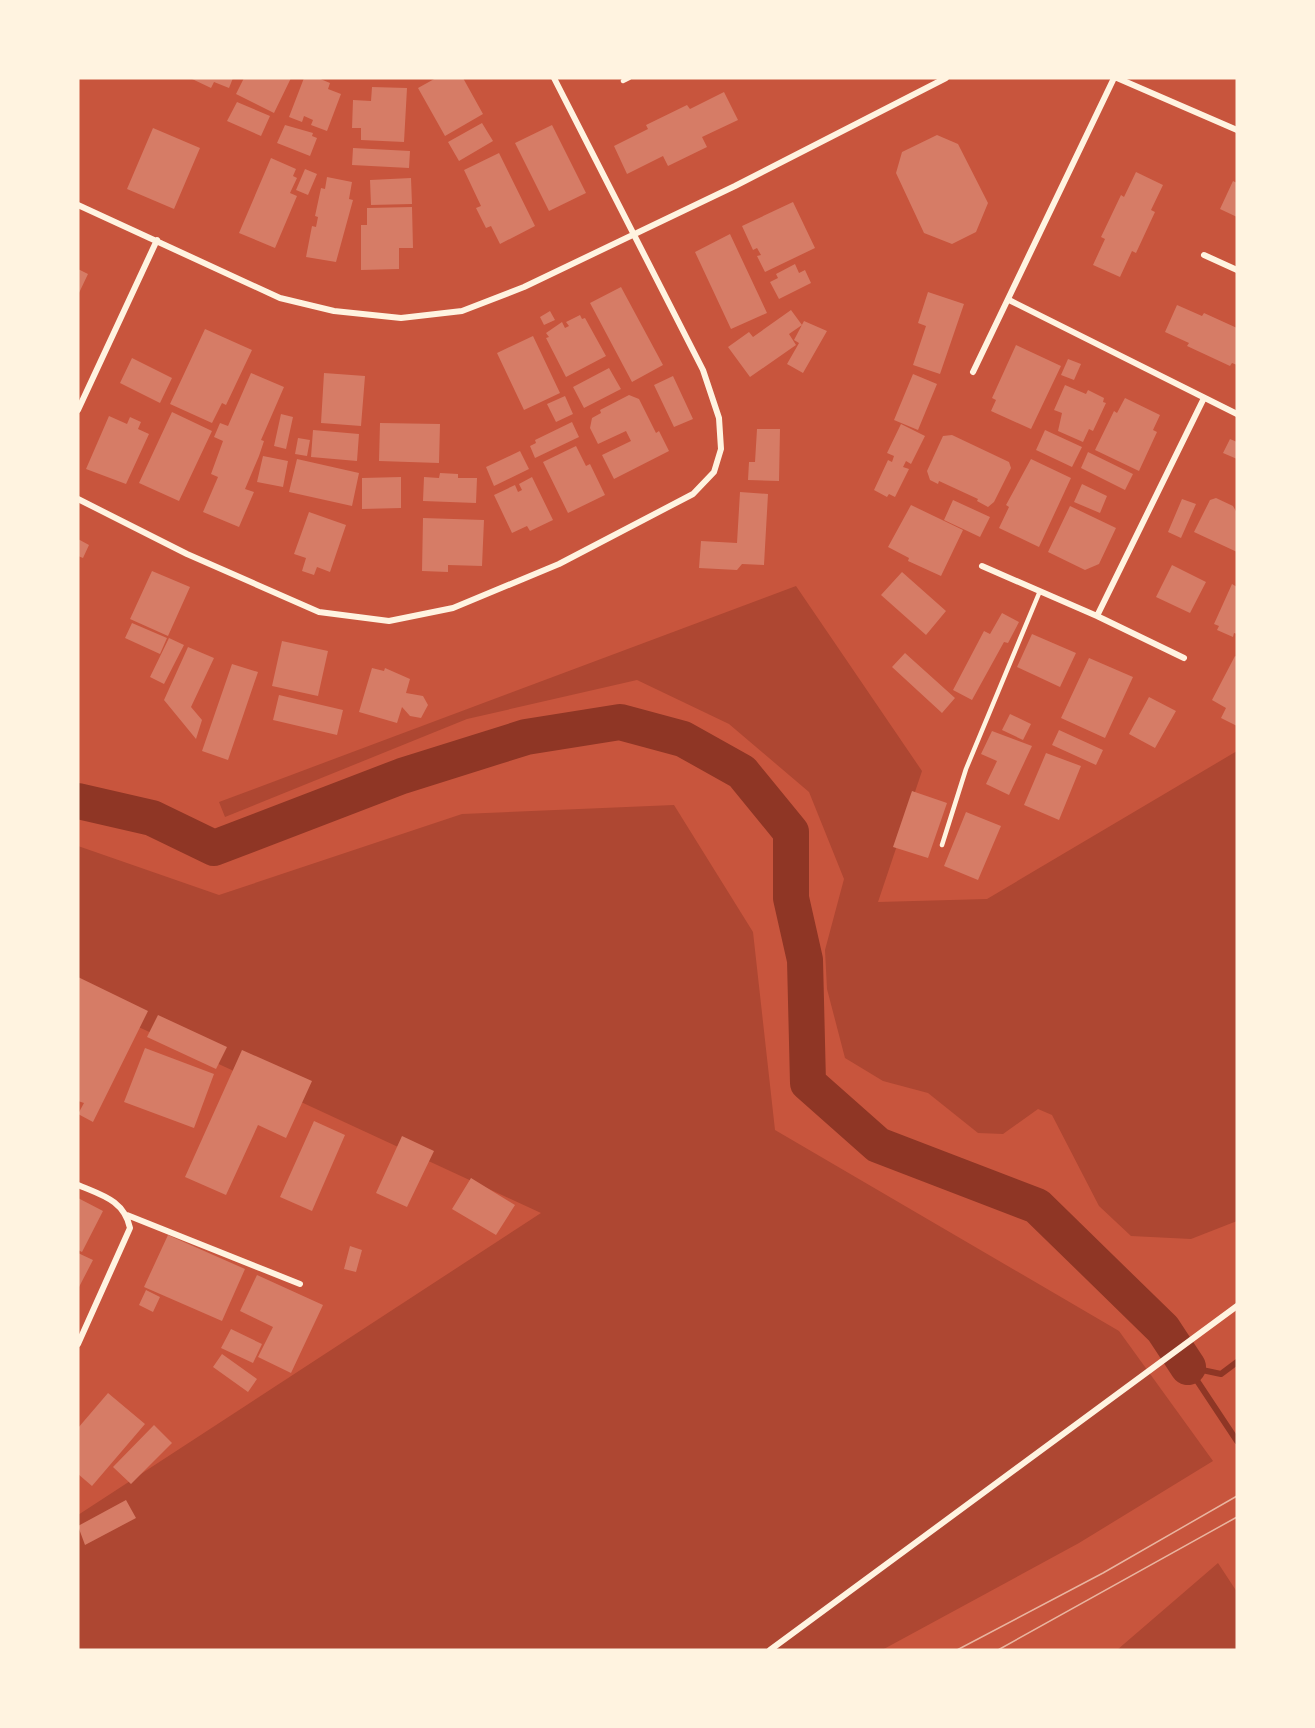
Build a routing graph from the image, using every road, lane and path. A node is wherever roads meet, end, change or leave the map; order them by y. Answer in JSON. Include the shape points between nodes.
{"nodes":[{"id":1,"x":554,"y":78,"type":"edge"},
{"id":2,"x":629,"y":78,"type":"edge"},
{"id":3,"x":946,"y":78,"type":"edge"},
{"id":4,"x":1115,"y":78,"type":"edge"},
{"id":5,"x":623,"y":81,"type":"dead end"},
{"id":6,"x":1237,"y":130,"type":"edge"},
{"id":7,"x":78,"y":205,"type":"edge"},
{"id":8,"x":633,"y":235,"type":"junction"},
{"id":9,"x":157,"y":240,"type":"junction"},
{"id":10,"x":1204,"y":255,"type":"dead end"},
{"id":11,"x":1237,"y":270,"type":"edge"},
{"id":12,"x":1009,"y":300,"type":"junction"},
{"id":13,"x":973,"y":372,"type":"dead end"},
{"id":14,"x":1204,"y":398,"type":"junction"},
{"id":15,"x":78,"y":410,"type":"edge"},
{"id":16,"x":1237,"y":414,"type":"edge"},
{"id":17,"x":78,"y":499,"type":"edge"},
{"id":18,"x":982,"y":566,"type":"dead end"},
{"id":19,"x":1040,"y":591,"type":"junction"},
{"id":20,"x":1097,"y":616,"type":"junction"},
{"id":21,"x":1184,"y":658,"type":"dead end"},
{"id":22,"x":942,"y":845,"type":"dead end"},
{"id":23,"x":78,"y":1185,"type":"edge"},
{"id":24,"x":128,"y":1215,"type":"junction"},
{"id":25,"x":300,"y":1284,"type":"dead end"},
{"id":26,"x":1237,"y":1306,"type":"edge"},
{"id":27,"x":80,"y":1335,"type":"edge"},
{"id":28,"x":78,"y":1344,"type":"edge"},
{"id":29,"x":770,"y":1650,"type":"edge"}],
"edges":[{"from":1,"to":8,"type":"street"},
{"from":2,"to":5,"type":"lane"},
{"from":3,"to":8,"type":"street"},
{"from":4,"to":6,"type":"street"},
{"from":4,"to":12,"type":"street"},
{"from":7,"to":9,"type":"street"},
{"from":8,"to":9,"type":"street","via":[[524,288],[462,311],[401,318],[334,312],[280,298]]},
{"from":8,"to":17,"type":"street","via":[[703,370],[719,418],[721,448],[714,472],[693,494],[559,564],[453,608],[389,621],[319,612],[187,554]]},
{"from":9,"to":15,"type":"street"},
{"from":10,"to":11,"type":"street"},
{"from":12,"to":13,"type":"street"},
{"from":12,"to":14,"type":"street"},
{"from":14,"to":16,"type":"street"},
{"from":14,"to":20,"type":"street"},
{"from":18,"to":19,"type":"street"},
{"from":19,"to":20,"type":"street"},
{"from":19,"to":22,"type":"lane","via":[[966,769]]},
{"from":20,"to":21,"type":"street"},
{"from":23,"to":24,"type":"street","via":[[120,1204]]},
{"from":24,"to":25,"type":"street"},
{"from":24,"to":27,"type":"street","via":[[130,1228]]},
{"from":26,"to":29,"type":"street"},
{"from":27,"to":28,"type":"street"}]}
